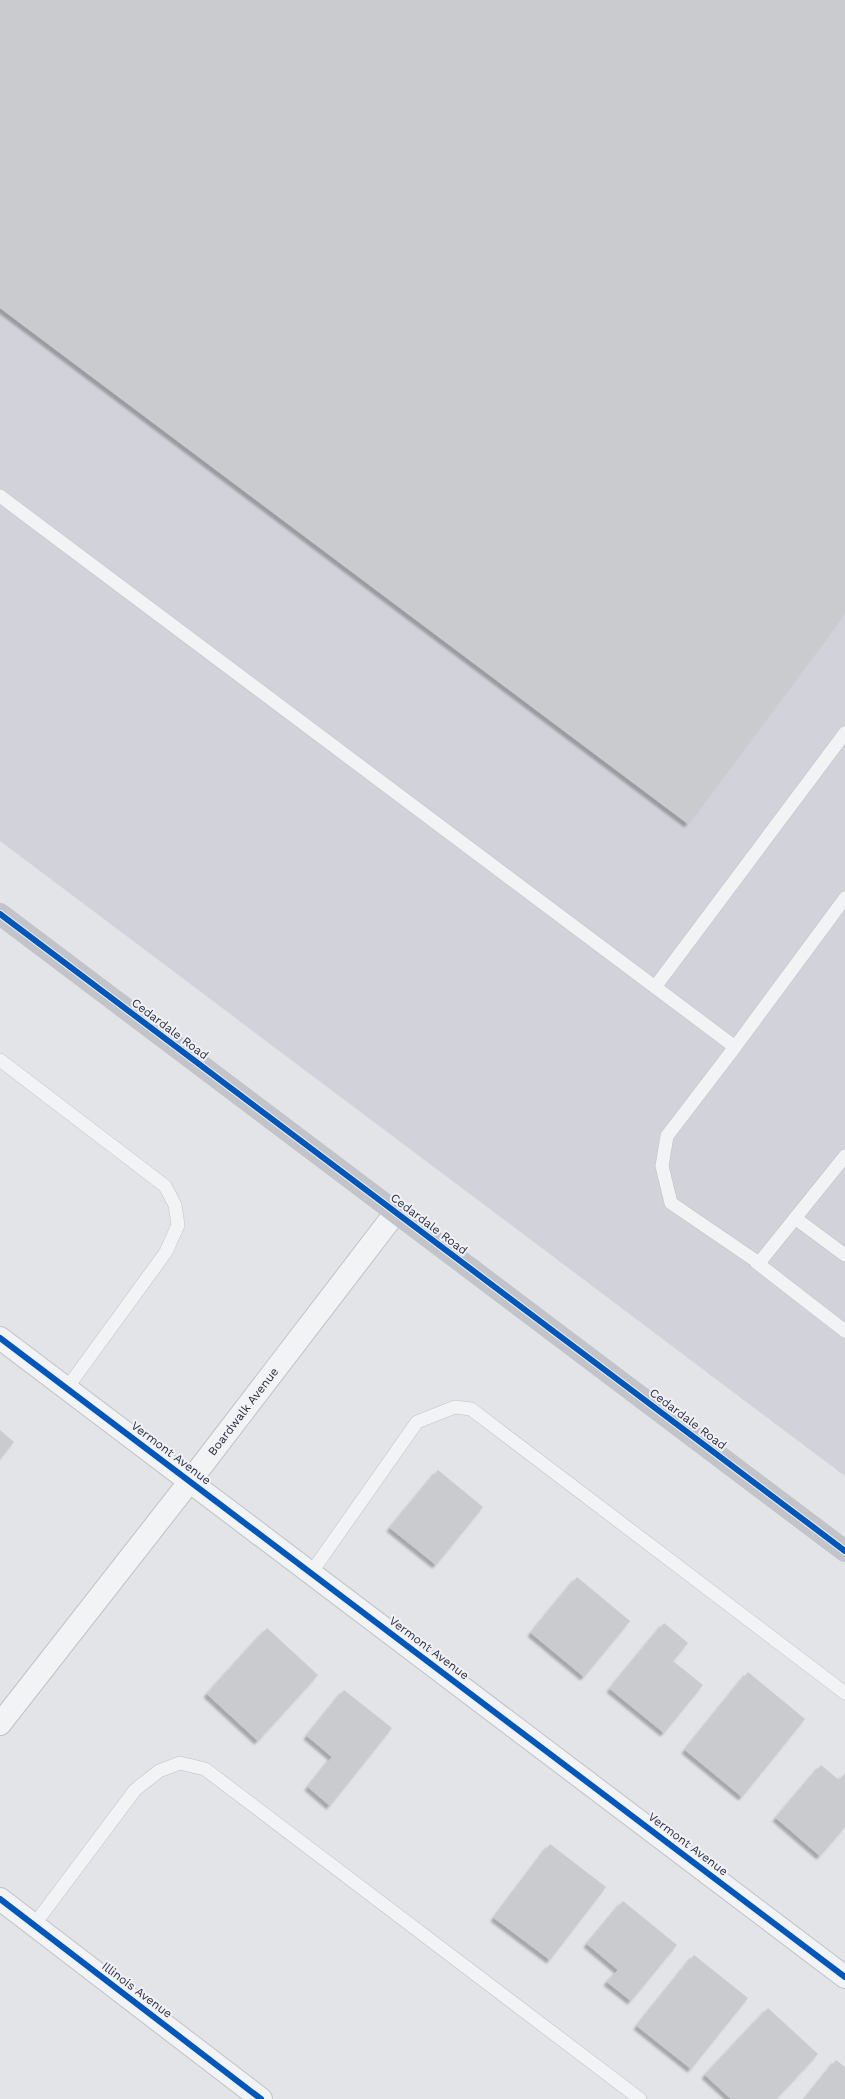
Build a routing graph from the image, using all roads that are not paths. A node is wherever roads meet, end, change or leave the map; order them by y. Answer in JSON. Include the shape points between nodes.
{"nodes":[{"id":1,"x":0,"y":496,"type":"edge"},
{"id":2,"x":845,"y":733,"type":"edge"},
{"id":3,"x":845,"y":898,"type":"edge"},
{"id":4,"x":0,"y":914,"type":"edge"},
{"id":5,"x":655,"y":987,"type":"junction"},
{"id":6,"x":735,"y":1047,"type":"junction"},
{"id":7,"x":0,"y":1060,"type":"edge"},
{"id":8,"x":845,"y":1156,"type":"edge"},
{"id":9,"x":396,"y":1212,"type":"junction"},
{"id":10,"x":796,"y":1218,"type":"junction"},
{"id":11,"x":845,"y":1255,"type":"edge"},
{"id":12,"x":756,"y":1262,"type":"junction"},
{"id":13,"x":845,"y":1331,"type":"edge"},
{"id":14,"x":0,"y":1338,"type":"edge"},
{"id":15,"x":67,"y":1388,"type":"junction"},
{"id":16,"x":190,"y":1481,"type":"junction"},
{"id":17,"x":845,"y":1551,"type":"edge"},
{"id":18,"x":311,"y":1573,"type":"junction"},
{"id":19,"x":845,"y":1693,"type":"edge"},
{"id":20,"x":0,"y":1724,"type":"edge"},
{"id":21,"x":0,"y":1899,"type":"edge"},
{"id":22,"x":34,"y":1925,"type":"junction"},
{"id":23,"x":845,"y":1976,"type":"edge"},
{"id":24,"x":261,"y":2099,"type":"edge"},
{"id":25,"x":640,"y":2099,"type":"edge"}],
"edges":[{"from":1,"to":5,"type":"lane"},
{"from":2,"to":5,"type":"lane"},
{"from":3,"to":6,"type":"lane"},
{"from":4,"to":9,"type":"street","name":"Cedardale Road"},
{"from":5,"to":6,"type":"lane"},
{"from":6,"to":12,"type":"lane","via":[[667,1136],[662,1166],[671,1203]]},
{"from":7,"to":15,"type":"lane","via":[[165,1186],[175,1206],[178,1225],[166,1252]]},
{"from":8,"to":10,"type":"lane"},
{"from":9,"to":16,"type":"street","name":"Boardwalk Avenue"},
{"from":9,"to":17,"type":"street","name":"Cedardale Road"},
{"from":10,"to":11,"type":"lane"},
{"from":10,"to":12,"type":"lane","via":[[758,1264]]},
{"from":12,"to":13,"type":"lane"},
{"from":14,"to":15,"type":"street","name":"Vermont Avenue"},
{"from":15,"to":16,"type":"street","name":"Vermont Avenue"},
{"from":16,"to":18,"type":"street","name":"Vermont Avenue"},
{"from":16,"to":20,"type":"street","name":"Boardwalk Avenue"},
{"from":18,"to":19,"type":"lane","via":[[417,1422],[455,1407],[470,1409]]},
{"from":18,"to":23,"type":"street","name":"Vermont Avenue"},
{"from":21,"to":22,"type":"street","name":"Illinois Avenue"},
{"from":22,"to":24,"type":"street","name":"Illinois Avenue"},
{"from":22,"to":25,"type":"lane","via":[[135,1790],[159,1771],[180,1763],[205,1769]]}]}
